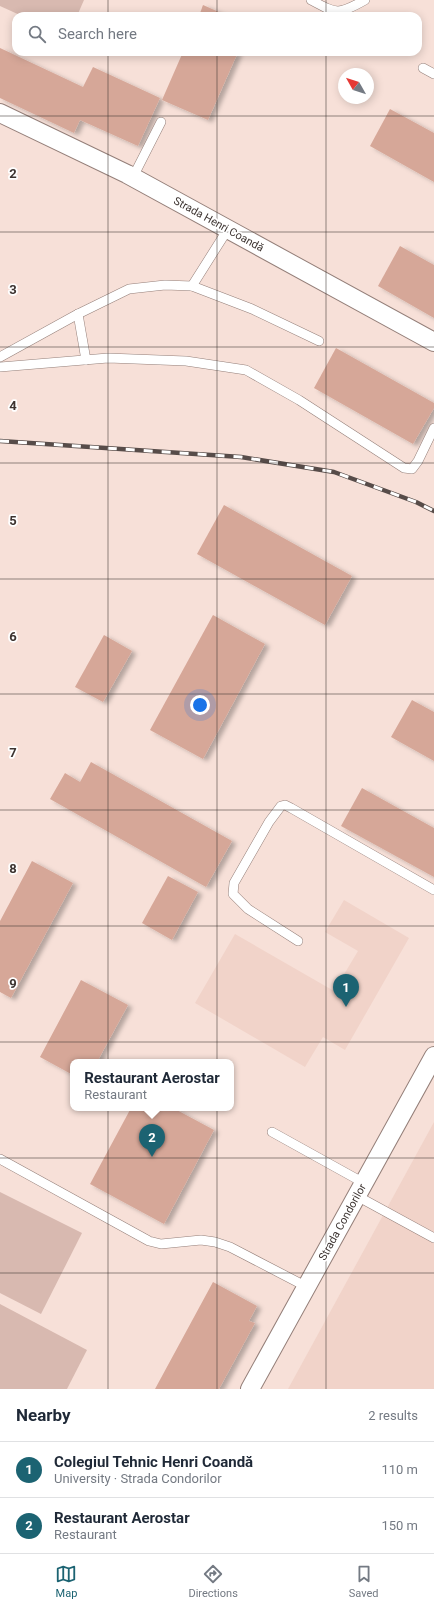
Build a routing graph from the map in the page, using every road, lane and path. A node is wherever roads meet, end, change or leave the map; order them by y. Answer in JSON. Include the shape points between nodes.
{"nodes":[{"id":1,"x":311,"y":0,"type":"edge"},
{"id":2,"x":364,"y":0,"type":"edge"},
{"id":3,"x":422,"y":68,"type":"dead end"},
{"id":4,"x":434,"y":74,"type":"edge"},
{"id":5,"x":0,"y":113,"type":"edge"},
{"id":6,"x":161,"y":122,"type":"dead end"},
{"id":7,"x":133,"y":177,"type":"junction"},
{"id":8,"x":228,"y":229,"type":"junction"},
{"id":9,"x":192,"y":286,"type":"junction"},
{"id":10,"x":78,"y":314,"type":"junction"},
{"id":11,"x":319,"y":341,"type":"dead end"},
{"id":12,"x":434,"y":342,"type":"edge"},
{"id":13,"x":0,"y":357,"type":"edge"},
{"id":14,"x":86,"y":360,"type":"junction"},
{"id":15,"x":0,"y":367,"type":"edge"},
{"id":16,"x":434,"y":428,"type":"edge"},
{"id":17,"x":434,"y":890,"type":"edge"},
{"id":18,"x":298,"y":941,"type":"dead end"},
{"id":19,"x":434,"y":1056,"type":"edge"},
{"id":20,"x":272,"y":1132,"type":"dead end"},
{"id":21,"x":0,"y":1159,"type":"edge"},
{"id":22,"x":361,"y":1189,"type":"junction"},
{"id":23,"x":434,"y":1238,"type":"edge"},
{"id":24,"x":307,"y":1287,"type":"junction"},
{"id":25,"x":250,"y":1389,"type":"edge"}],
"edges":[{"from":1,"to":2,"type":"lane","via":[[332,12],[345,11]]},
{"from":3,"to":4,"type":"lane"},
{"from":5,"to":7,"type":"street","name":"Strada Henri Coandă"},
{"from":6,"to":7,"type":"lane"},
{"from":7,"to":8,"type":"street","name":"Strada Henri Coandă"},
{"from":8,"to":9,"type":"lane"},
{"from":8,"to":12,"type":"street","name":"Strada Henri Coandă"},
{"from":9,"to":10,"type":"lane","via":[[165,285],[129,289]]},
{"from":9,"to":11,"type":"lane","via":[[252,309]]},
{"from":10,"to":13,"type":"lane"},
{"from":10,"to":14,"type":"lane"},
{"from":14,"to":15,"type":"lane"},
{"from":14,"to":16,"type":"lane","via":[[108,358],[186,361],[246,370],[299,400],[404,468],[412,469],[418,461]]},
{"from":17,"to":18,"type":"lane","via":[[291,808],[281,806],[269,822],[233,889],[236,897],[248,909]]},
{"from":19,"to":22,"type":"street","name":"Strada Condorilor"},
{"from":20,"to":22,"type":"lane"},
{"from":21,"to":24,"type":"lane","via":[[149,1241],[161,1244],[201,1240],[215,1242],[230,1247]]},
{"from":22,"to":23,"type":"lane"},
{"from":22,"to":24,"type":"street","name":"Strada Condorilor"},
{"from":24,"to":25,"type":"street","name":"Strada Condorilor"}]}
